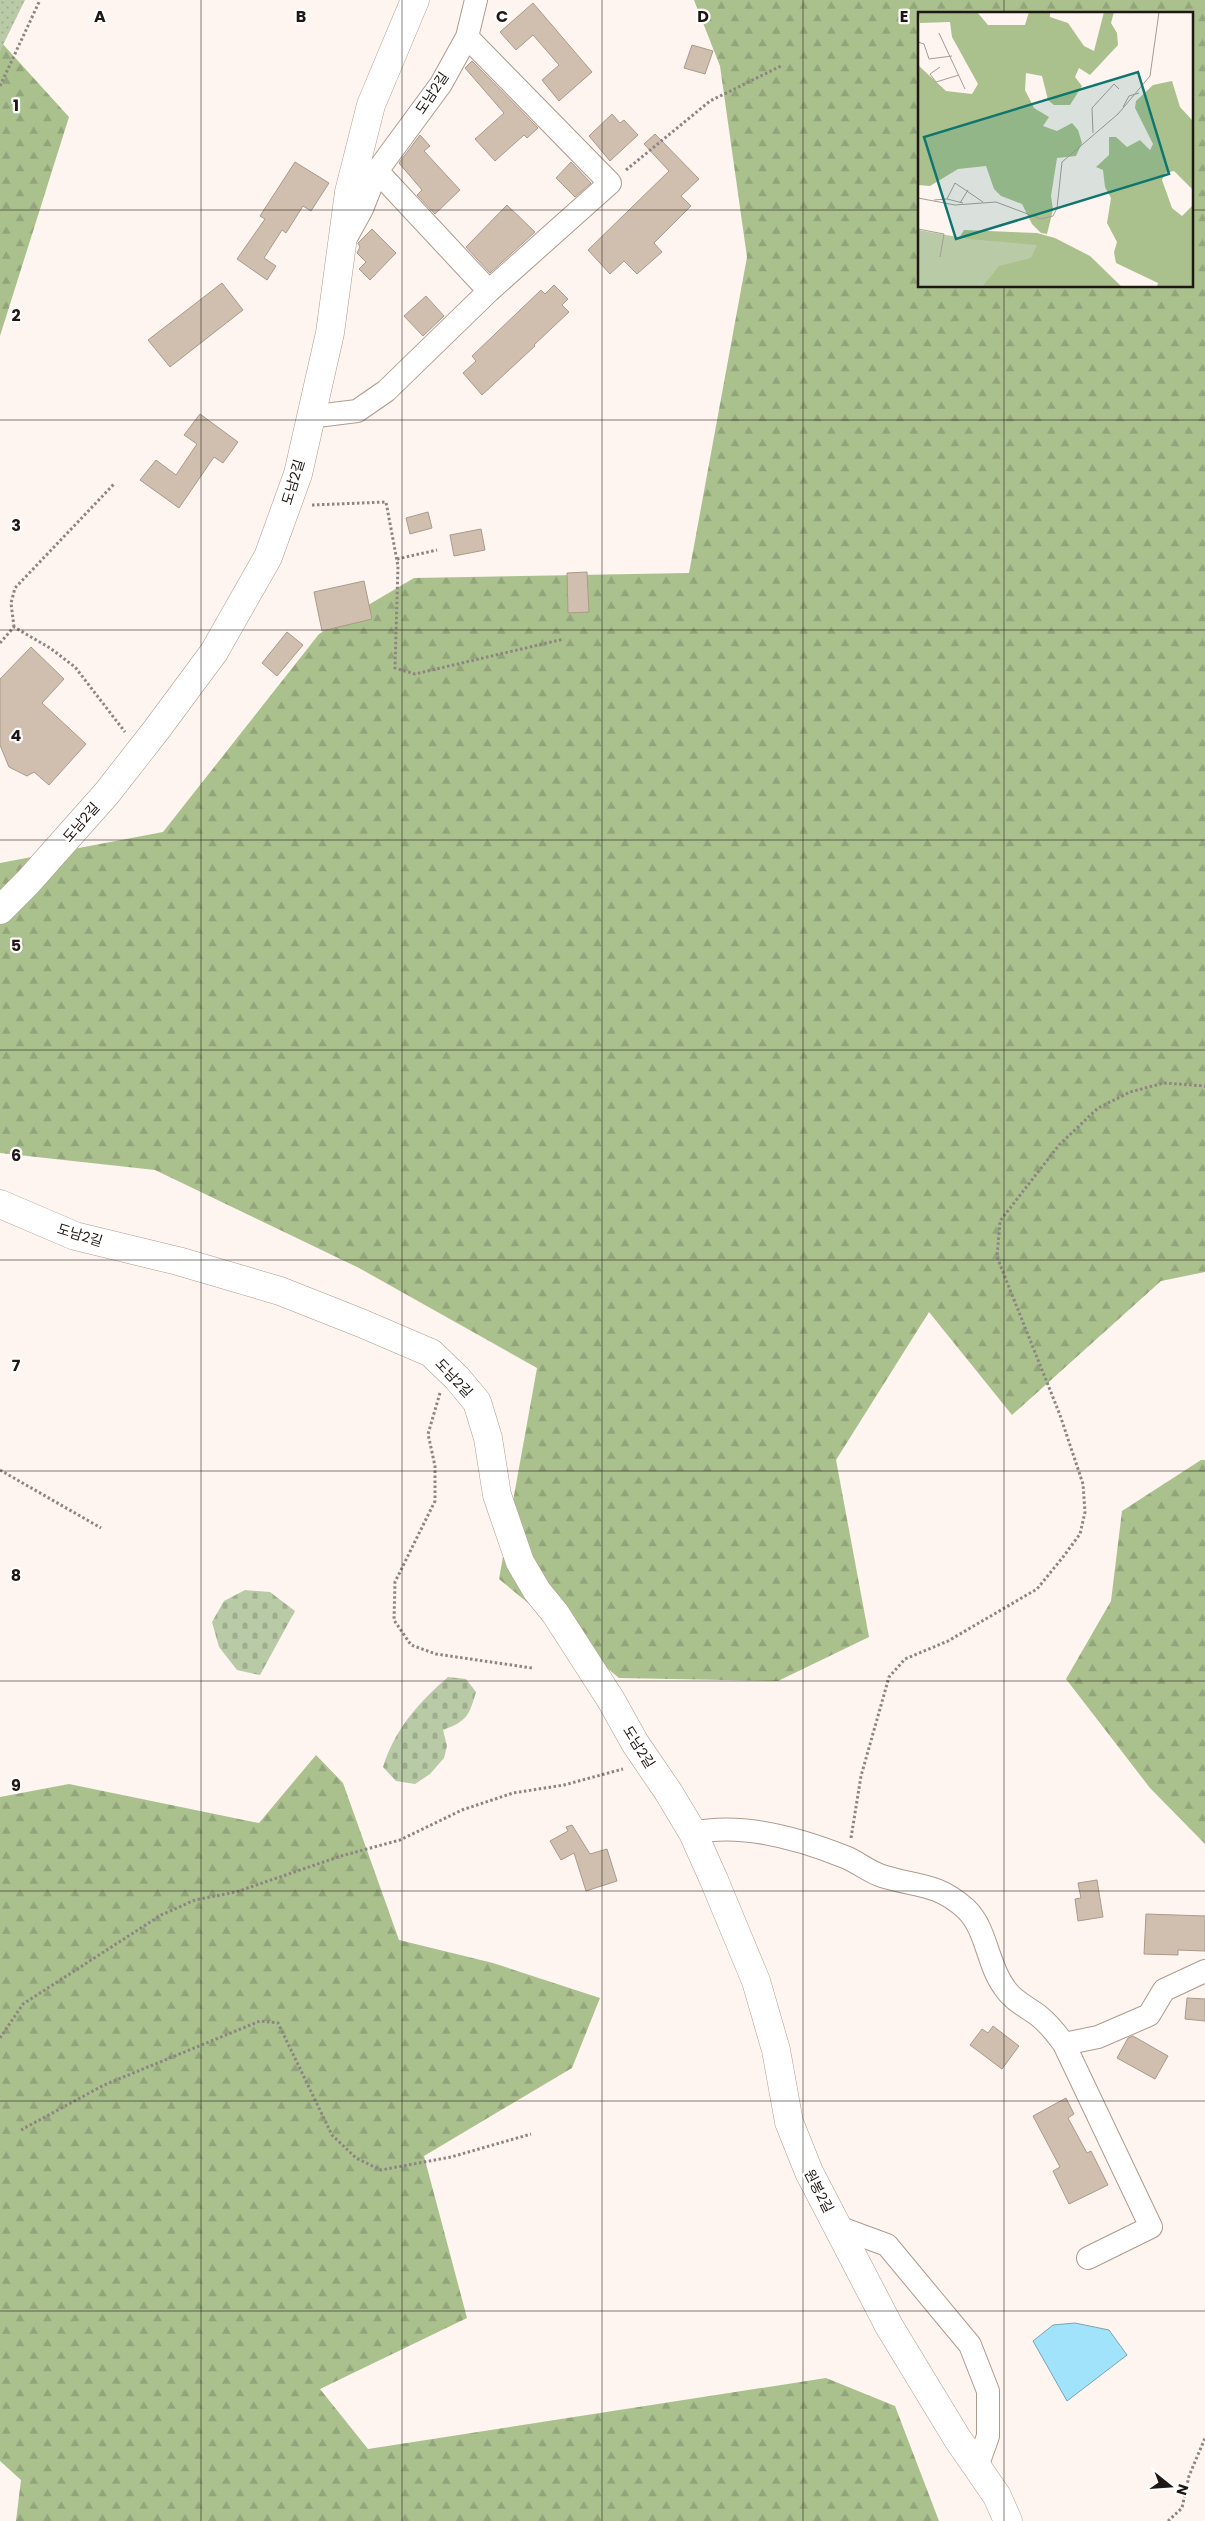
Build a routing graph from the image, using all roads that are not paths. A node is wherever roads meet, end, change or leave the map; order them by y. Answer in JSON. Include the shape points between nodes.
{"nodes":[{"id":1,"x":415,"y":0,"type":"edge"},
{"id":2,"x":476,"y":0,"type":"edge"},
{"id":3,"x":467,"y":37,"type":"junction"},
{"id":4,"x":377,"y":171,"type":"junction"},
{"id":5,"x":343,"y":245,"type":"junction"},
{"id":6,"x":490,"y":291,"type":"junction"},
{"id":7,"x":309,"y":417,"type":"junction"},
{"id":8,"x":0,"y":910,"type":"edge"},
{"id":9,"x":0,"y":1204,"type":"edge"},
{"id":10,"x":693,"y":1833,"type":"junction"},
{"id":11,"x":1205,"y":1971,"type":"edge"},
{"id":12,"x":1064,"y":2044,"type":"junction"},
{"id":13,"x":838,"y":2228,"type":"junction"},
{"id":14,"x":1088,"y":2258,"type":"dead end"},
{"id":15,"x":977,"y":2467,"type":"junction"},
{"id":16,"x":1008,"y":2521,"type":"edge"}],
"edges":[{"from":1,"to":5,"type":"main road","via":[[371,105],[349,192]]},
{"from":2,"to":3,"type":"street","name":"도남2길"},
{"from":3,"to":4,"type":"street","name":"도남2길","via":[[440,84]]},
{"from":3,"to":6,"type":"street","via":[[610,184]]},
{"from":4,"to":5,"type":"street","name":"도남2길"},
{"from":4,"to":6,"type":"street"},
{"from":5,"to":7,"type":"main road","name":"도남2길","via":[[330,333]]},
{"from":6,"to":7,"type":"street","via":[[386,391],[357,411]]},
{"from":7,"to":8,"type":"main road","name":"도남2길","via":[[298,474],[268,557],[214,652],[139,751],[35,875]]},
{"from":9,"to":10,"type":"main road","name":"도남2길","via":[[75,1236],[178,1261],[280,1291],[431,1353],[477,1402],[488,1438],[497,1495],[520,1562]]},
{"from":10,"to":12,"type":"street","via":[[738,1830],[781,1837],[845,1857],[882,1876],[920,1884],[949,1895],[968,1911],[982,1933],[992,1965],[1004,1987],[1018,2003],[1050,2026]]},
{"from":10,"to":13,"type":"main road","name":"원봉2길","via":[[756,1980],[776,2050],[789,2122],[809,2172]]},
{"from":11,"to":12,"type":"street","via":[[1164,1990],[1149,2015],[1098,2037]]},
{"from":12,"to":14,"type":"street","via":[[1151,2227]]},
{"from":13,"to":15,"type":"main road","name":"원봉2길","via":[[889,2326]]},
{"from":13,"to":15,"type":"street","via":[[887,2245],[970,2345],[988,2391],[988,2436]]},
{"from":15,"to":16,"type":"main road","name":"원봉2길"}]}
